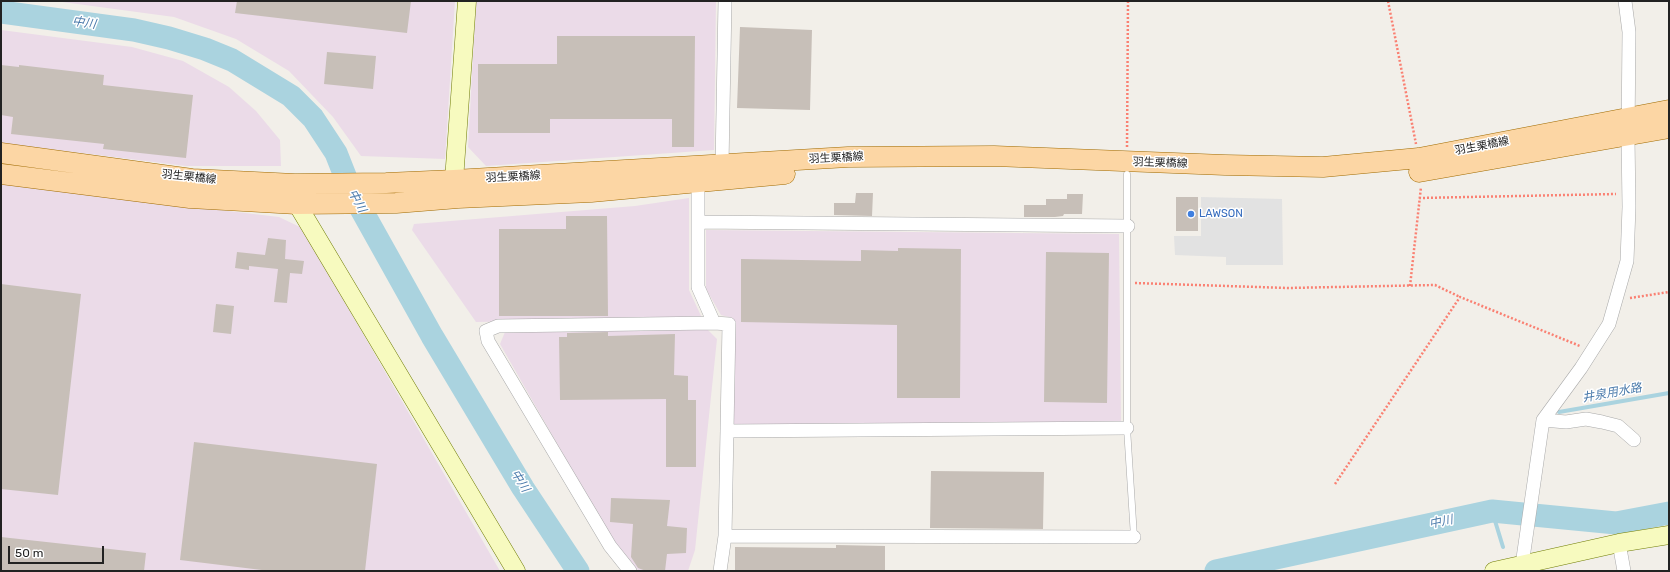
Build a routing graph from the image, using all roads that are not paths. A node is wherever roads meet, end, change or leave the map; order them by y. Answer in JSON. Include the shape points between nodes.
{"nodes":[{"id":1,"x":467,"y":1,"type":"edge"},
{"id":2,"x":725,"y":1,"type":"edge"},
{"id":3,"x":1625,"y":1,"type":"edge"},
{"id":4,"x":1669,"y":110,"type":"edge"},
{"id":5,"x":1628,"y":127,"type":"junction"},
{"id":6,"x":1669,"y":128,"type":"edge"},
{"id":7,"x":1,"y":153,"type":"edge"},
{"id":8,"x":722,"y":165,"type":"junction"},
{"id":9,"x":1127,"y":168,"type":"junction"},
{"id":10,"x":1,"y":174,"type":"edge"},
{"id":11,"x":698,"y":182,"type":"junction"},
{"id":12,"x":456,"y":189,"type":"junction"},
{"id":13,"x":302,"y":203,"type":"junction"},
{"id":14,"x":698,"y":222,"type":"junction"},
{"id":15,"x":1128,"y":226,"type":"junction"},
{"id":16,"x":714,"y":323,"type":"junction"},
{"id":17,"x":1542,"y":420,"type":"junction"},
{"id":18,"x":1128,"y":428,"type":"junction"},
{"id":19,"x":727,"y":431,"type":"junction"},
{"id":20,"x":1634,"y":440,"type":"dead end"},
{"id":21,"x":1669,"y":535,"type":"edge"},
{"id":22,"x":725,"y":536,"type":"junction"},
{"id":23,"x":1134,"y":537,"type":"joint"},
{"id":24,"x":1619,"y":543,"type":"junction"},
{"id":25,"x":1518,"y":568,"type":"edge"},
{"id":26,"x":516,"y":571,"type":"edge"},
{"id":27,"x":630,"y":571,"type":"edge"},
{"id":28,"x":720,"y":571,"type":"edge"},
{"id":29,"x":1494,"y":571,"type":"edge"},
{"id":30,"x":1624,"y":571,"type":"edge"}],
"edges":[{"from":1,"to":12,"type":"street"},
{"from":2,"to":8,"type":"street"},
{"from":3,"to":5,"type":"street","via":[[1629,32]]},
{"from":4,"to":5,"type":"main road","name":"羽生栗橋線"},
{"from":5,"to":6,"type":"main road","name":"羽生栗橋線"},
{"from":5,"to":9,"type":"main road","name":"羽生栗橋線","via":[[1421,164]]},
{"from":5,"to":17,"type":"street","via":[[1627,261],[1609,324]]},
{"from":7,"to":12,"type":"main road","name":"羽生栗橋線","via":[[192,179],[295,184],[386,183]]},
{"from":8,"to":9,"type":"main road","name":"羽生栗橋線","via":[[856,157],[994,156]]},
{"from":8,"to":12,"type":"main road","name":"羽生栗橋線"},
{"from":9,"to":11,"type":"main road","name":"羽生栗橋線","via":[[827,170]]},
{"from":9,"to":15,"type":"lane"},
{"from":10,"to":13,"type":"main road","name":"羽生栗橋線","via":[[190,198]]},
{"from":11,"to":12,"type":"main road","name":"羽生栗橋線","via":[[591,192]]},
{"from":11,"to":14,"type":"street"},
{"from":12,"to":13,"type":"main road","name":"羽生栗橋線","via":[[396,203]]},
{"from":13,"to":26,"type":"street"},
{"from":14,"to":15,"type":"street"},
{"from":14,"to":16,"type":"street","via":[[698,288]]},
{"from":15,"to":18,"type":"lane"},
{"from":16,"to":19,"type":"street","via":[[728,324]]},
{"from":16,"to":27,"type":"street","via":[[498,326],[486,331],[488,341],[610,546]]},
{"from":17,"to":20,"type":"street","via":[[1566,422],[1586,419],[1602,422],[1618,426]]},
{"from":17,"to":25,"type":"street"},
{"from":18,"to":19,"type":"street"},
{"from":18,"to":23,"type":"lane"},
{"from":19,"to":22,"type":"street"},
{"from":21,"to":24,"type":"street"},
{"from":22,"to":23,"type":"street"},
{"from":22,"to":28,"type":"street"},
{"from":24,"to":25,"type":"street"},
{"from":24,"to":30,"type":"street"},
{"from":25,"to":29,"type":"street"}]}
